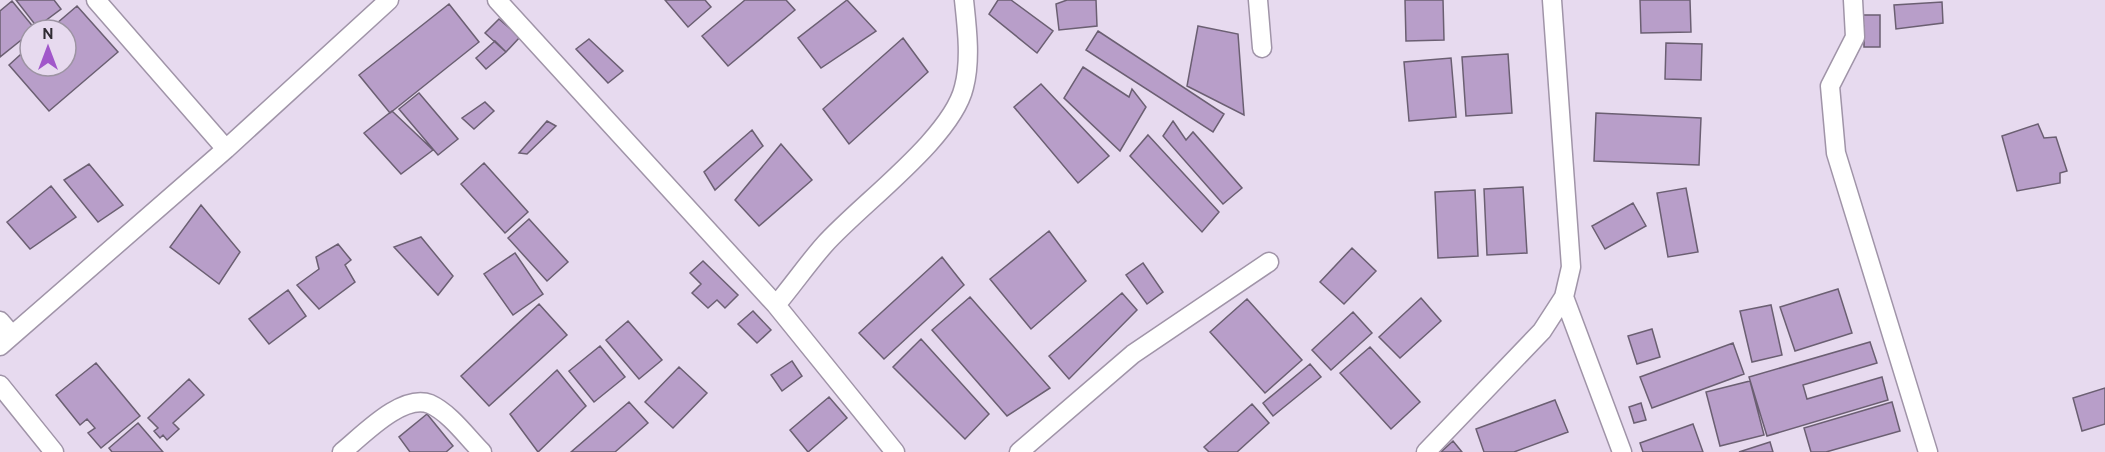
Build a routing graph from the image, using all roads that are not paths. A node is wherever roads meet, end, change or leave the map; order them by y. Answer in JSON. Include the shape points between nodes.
{"nodes":[{"id":1,"x":96,"y":0,"type":"edge"},
{"id":2,"x":389,"y":0,"type":"edge"},
{"id":3,"x":497,"y":0,"type":"edge"},
{"id":4,"x":964,"y":0,"type":"edge"},
{"id":5,"x":1258,"y":0,"type":"edge"},
{"id":6,"x":1552,"y":0,"type":"edge"},
{"id":7,"x":1853,"y":0,"type":"edge"},
{"id":8,"x":1262,"y":48,"type":"dead end"},
{"id":9,"x":226,"y":149,"type":"junction"},
{"id":10,"x":1269,"y":262,"type":"dead end"},
{"id":11,"x":1564,"y":297,"type":"junction"},
{"id":12,"x":776,"y":305,"type":"junction"},
{"id":13,"x":4,"y":334,"type":"edge"},
{"id":14,"x":0,"y":385,"type":"edge"},
{"id":15,"x":54,"y":452,"type":"edge"},
{"id":16,"x":342,"y":452,"type":"edge"},
{"id":17,"x":482,"y":452,"type":"edge"},
{"id":18,"x":895,"y":452,"type":"edge"},
{"id":19,"x":1019,"y":452,"type":"edge"},
{"id":20,"x":1426,"y":452,"type":"edge"},
{"id":21,"x":1622,"y":452,"type":"edge"},
{"id":22,"x":1928,"y":452,"type":"edge"}],
"edges":[{"from":1,"to":9,"type":"street"},
{"from":2,"to":9,"type":"street"},
{"from":3,"to":12,"type":"street"},
{"from":4,"to":12,"type":"street","via":[[968,40],[964,87],[953,115],[826,244]]},
{"from":5,"to":8,"type":"street"},
{"from":6,"to":11,"type":"street","via":[[1571,267]]},
{"from":7,"to":22,"type":"street","via":[[1855,37],[1830,86],[1836,153]]},
{"from":9,"to":13,"type":"street"},
{"from":10,"to":19,"type":"street","via":[[1133,354]]},
{"from":11,"to":20,"type":"street","via":[[1542,332]]},
{"from":11,"to":21,"type":"street"},
{"from":12,"to":18,"type":"street"},
{"from":14,"to":15,"type":"street"},
{"from":16,"to":17,"type":"street","via":[[395,409],[410,404],[429,404]]}]}
